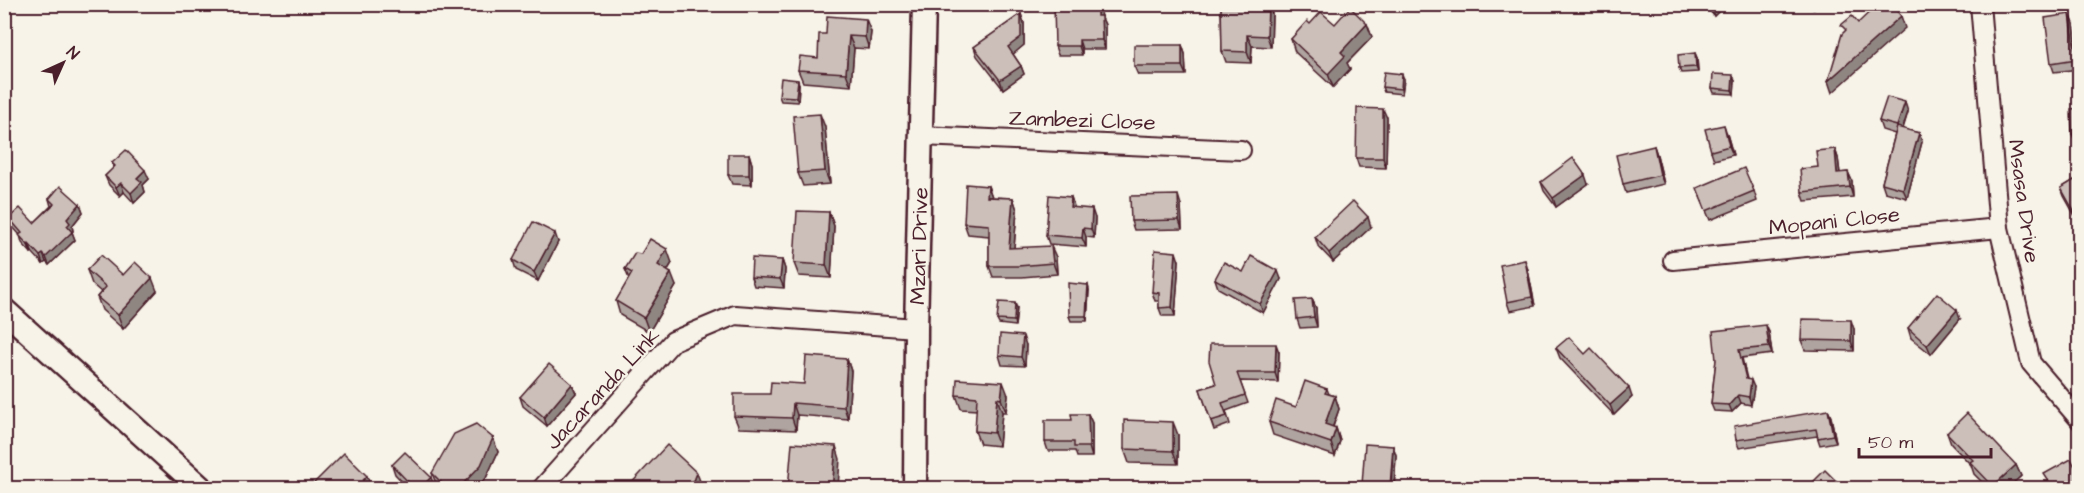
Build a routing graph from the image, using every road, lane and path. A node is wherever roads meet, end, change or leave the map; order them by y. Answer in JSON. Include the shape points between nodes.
{"nodes":[{"id":1,"x":924,"y":4,"type":"edge"},
{"id":2,"x":1980,"y":4,"type":"edge"},
{"id":3,"x":921,"y":136,"type":"junction"},
{"id":4,"x":1241,"y":150,"type":"dead end"},
{"id":5,"x":1999,"y":228,"type":"junction"},
{"id":6,"x":1673,"y":260,"type":"dead end"},
{"id":7,"x":4,"y":310,"type":"edge"},
{"id":8,"x":916,"y":328,"type":"junction"},
{"id":9,"x":2079,"y":420,"type":"edge"},
{"id":10,"x":201,"y":489,"type":"edge"},
{"id":11,"x":542,"y":489,"type":"edge"},
{"id":12,"x":915,"y":489,"type":"edge"}],
"edges":[{"from":1,"to":3,"type":"street","name":"Mzari Drive"},
{"from":2,"to":5,"type":"street","name":"Msasa Drive"},
{"from":3,"to":4,"type":"street","name":"Zambezi Close"},
{"from":3,"to":8,"type":"street","name":"Mzari Drive"},
{"from":5,"to":6,"type":"street","name":"Mopani Close"},
{"from":5,"to":9,"type":"street","name":"Msasa Drive","via":[[2031,363]]},
{"from":7,"to":10,"type":"street"},
{"from":8,"to":11,"type":"street","name":"Jacaranda Link","via":[[735,315],[673,341]]},
{"from":8,"to":12,"type":"street","name":"Mzari Drive"}]}
